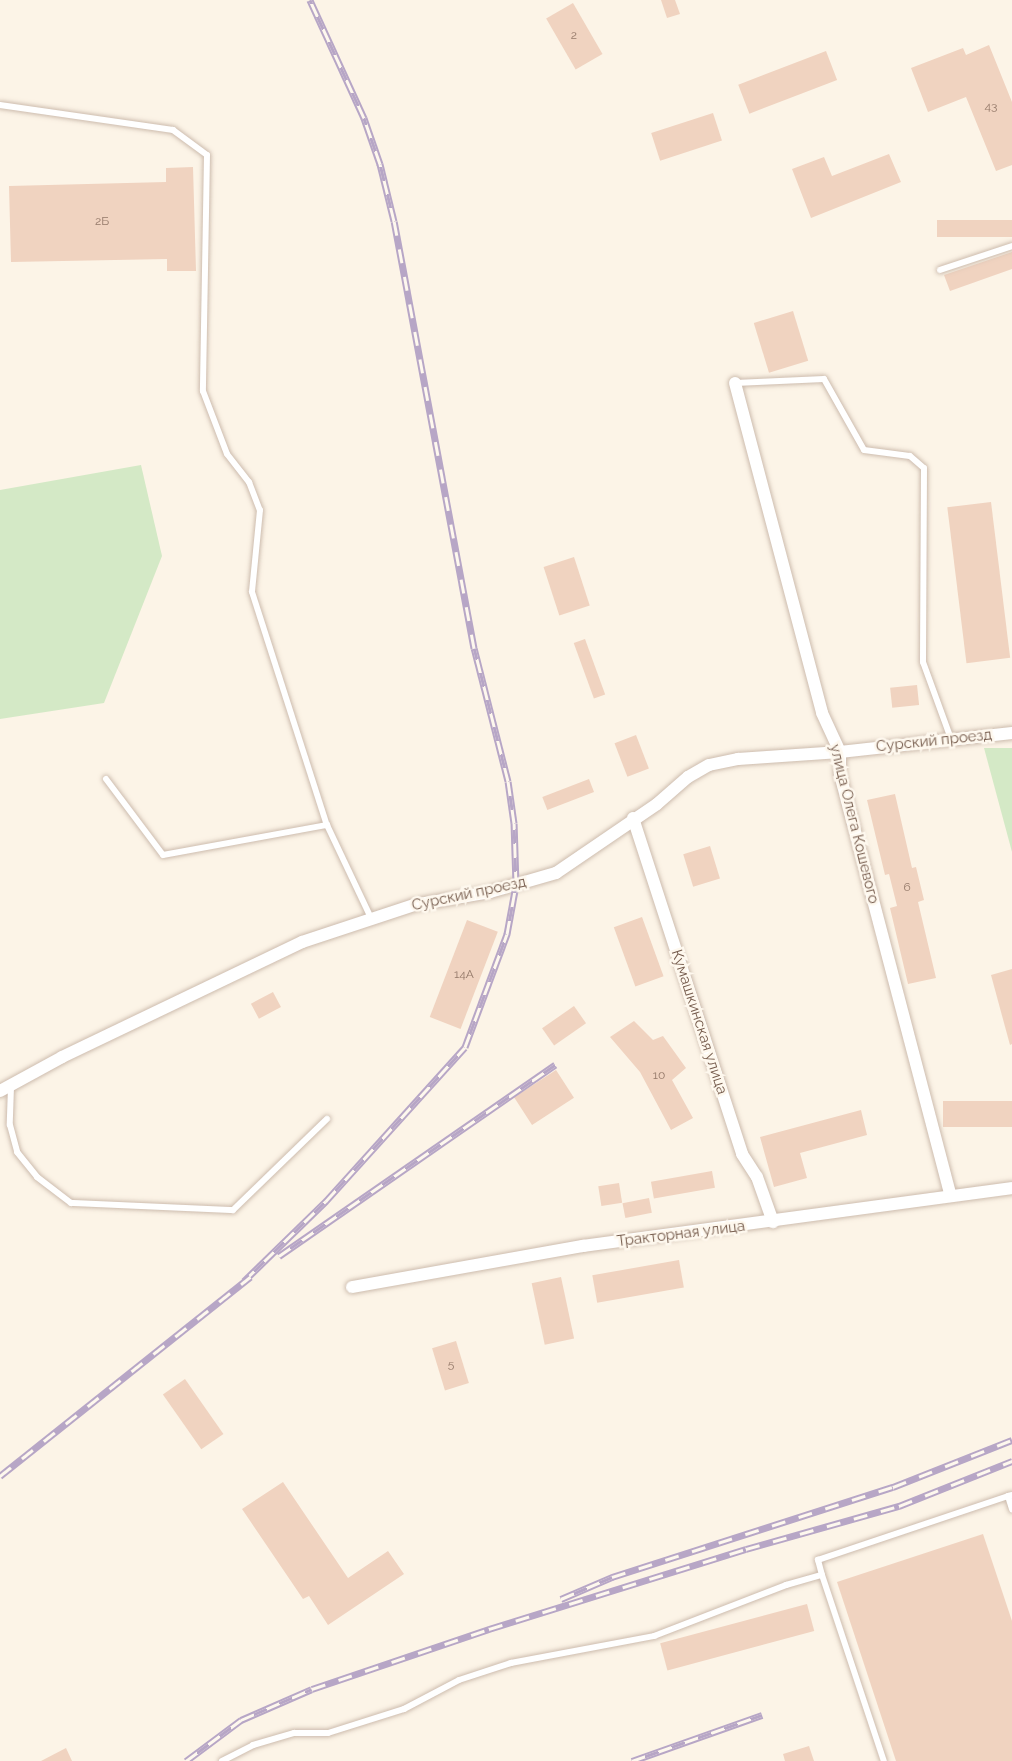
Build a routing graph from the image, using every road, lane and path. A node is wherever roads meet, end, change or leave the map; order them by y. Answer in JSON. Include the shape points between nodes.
{"nodes":[{"id":1,"x":0,"y":105,"type":"edge"},
{"id":2,"x":1012,"y":246,"type":"edge"},
{"id":3,"x":940,"y":270,"type":"dead end"},
{"id":4,"x":735,"y":383,"type":"joint"},
{"id":5,"x":1012,"y":733,"type":"edge"},
{"id":6,"x":951,"y":739,"type":"junction"},
{"id":7,"x":840,"y":752,"type":"junction"},
{"id":8,"x":106,"y":779,"type":"dead end"},
{"id":9,"x":633,"y":818,"type":"junction"},
{"id":10,"x":327,"y":825,"type":"junction"},
{"id":11,"x":371,"y":918,"type":"junction"},
{"id":12,"x":5,"y":1089,"type":"edge"},
{"id":13,"x":327,"y":1119,"type":"dead end"},
{"id":14,"x":1012,"y":1188,"type":"edge"},
{"id":15,"x":951,"y":1196,"type":"junction"},
{"id":16,"x":773,"y":1222,"type":"junction"},
{"id":17,"x":352,"y":1287,"type":"dead end"},
{"id":18,"x":1010,"y":1495,"type":"edge"},
{"id":19,"x":1012,"y":1509,"type":"edge"},
{"id":20,"x":822,"y":1575,"type":"junction"},
{"id":21,"x":222,"y":1761,"type":"edge"},
{"id":22,"x":884,"y":1761,"type":"edge"}],
"edges":[{"from":1,"to":10,"type":"lane","via":[[173,130],[207,155],[202,391],[227,454],[249,482],[260,510],[252,592]]},
{"from":2,"to":3,"type":"lane"},
{"from":4,"to":6,"type":"lane","via":[[824,379],[864,450],[910,456],[924,468],[922,662]]},
{"from":4,"to":7,"type":"street","name":"улица Олега Кошевого","via":[[822,713]]},
{"from":5,"to":6,"type":"street","name":"Сурский проезд"},
{"from":6,"to":7,"type":"street","name":"Сурский проезд"},
{"from":7,"to":9,"type":"street","name":"Сурский проезд","via":[[738,759],[709,765]]},
{"from":7,"to":15,"type":"street","name":"улица Олега Кошевого","via":[[840,774]]},
{"from":8,"to":10,"type":"lane","via":[[163,855]]},
{"from":9,"to":11,"type":"street","name":"Сурский проезд","via":[[556,873]]},
{"from":9,"to":16,"type":"street","name":"Кумашкинская улица","via":[[742,1154],[757,1177]]},
{"from":10,"to":11,"type":"lane"},
{"from":11,"to":12,"type":"street","name":"Сурский проезд","via":[[302,942]]},
{"from":12,"to":13,"type":"lane","via":[[17,1152],[37,1177],[71,1203],[233,1210]]},
{"from":14,"to":15,"type":"street","name":"Тракторная улица"},
{"from":15,"to":16,"type":"street","name":"Тракторная улица"},
{"from":16,"to":17,"type":"street","name":"Тракторная улица","via":[[583,1246]]},
{"from":18,"to":19,"type":"lane"},
{"from":18,"to":20,"type":"lane","via":[[818,1560]]},
{"from":20,"to":21,"type":"lane","via":[[654,1636],[511,1663],[459,1680],[404,1709],[328,1733],[294,1733],[253,1745]]},
{"from":20,"to":22,"type":"lane"}]}
